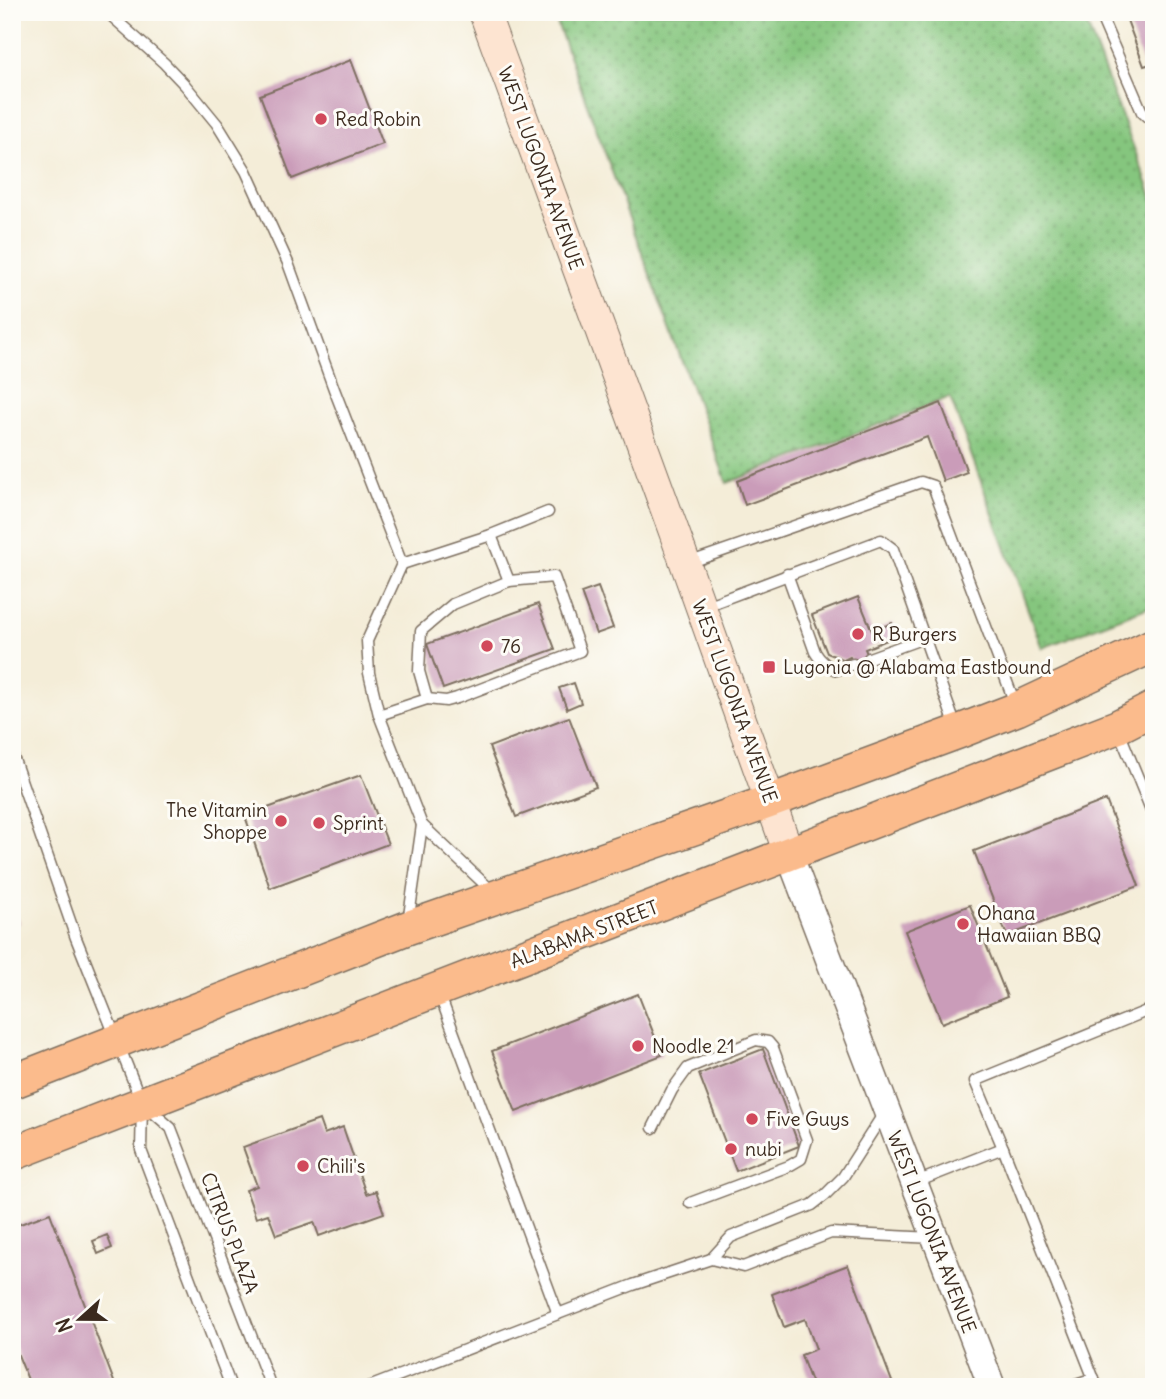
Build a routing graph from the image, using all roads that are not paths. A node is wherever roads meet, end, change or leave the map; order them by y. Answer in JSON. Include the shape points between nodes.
{"nodes":[{"id":1,"x":107,"y":12,"type":"edge"},
{"id":2,"x":484,"y":12,"type":"edge"},
{"id":3,"x":1099,"y":12,"type":"edge"},
{"id":4,"x":1154,"y":108,"type":"edge"},
{"id":5,"x":1142,"y":112,"type":"junction"},
{"id":6,"x":1154,"y":123,"type":"edge"},
{"id":7,"x":548,"y":512,"type":"dead end"},
{"id":8,"x":491,"y":535,"type":"junction"},
{"id":9,"x":402,"y":564,"type":"junction"},
{"id":10,"x":686,"y":564,"type":"junction"},
{"id":11,"x":787,"y":574,"type":"junction"},
{"id":12,"x":509,"y":581,"type":"junction"},
{"id":13,"x":701,"y":607,"type":"junction"},
{"id":14,"x":924,"y":638,"type":"junction"},
{"id":15,"x":1154,"y":645,"type":"edge"},
{"id":16,"x":869,"y":658,"type":"dead end"},
{"id":17,"x":853,"y":664,"type":"dead end"},
{"id":18,"x":428,"y":699,"type":"junction"},
{"id":19,"x":1154,"y":708,"type":"edge"},
{"id":20,"x":1017,"y":709,"type":"junction"},
{"id":21,"x":379,"y":715,"type":"junction"},
{"id":22,"x":1117,"y":727,"type":"junction"},
{"id":23,"x":958,"y":732,"type":"junction"},
{"id":24,"x":12,"y":754,"type":"edge"},
{"id":25,"x":771,"y":801,"type":"junction"},
{"id":26,"x":1154,"y":817,"type":"edge"},
{"id":27,"x":422,"y":825,"type":"junction"},
{"id":28,"x":789,"y":854,"type":"junction"},
{"id":29,"x":496,"y":895,"type":"junction"},
{"id":30,"x":407,"y":928,"type":"junction"},
{"id":31,"x":438,"y":990,"type":"junction"},
{"id":32,"x":1154,"y":1008,"type":"edge"},
{"id":33,"x":117,"y":1042,"type":"junction"},
{"id":34,"x":12,"y":1082,"type":"edge"},
{"id":35,"x":142,"y":1103,"type":"junction"},
{"id":36,"x":886,"y":1110,"type":"junction"},
{"id":37,"x":653,"y":1128,"type":"dead end"},
{"id":38,"x":1003,"y":1147,"type":"junction"},
{"id":39,"x":12,"y":1154,"type":"edge"},
{"id":40,"x":914,"y":1183,"type":"junction"},
{"id":41,"x":690,"y":1203,"type":"dead end"},
{"id":42,"x":934,"y":1238,"type":"junction"},
{"id":43,"x":711,"y":1259,"type":"junction"},
{"id":44,"x":558,"y":1314,"type":"junction"},
{"id":45,"x":1095,"y":1382,"type":"edge"},
{"id":46,"x":231,"y":1387,"type":"edge"},
{"id":47,"x":271,"y":1387,"type":"edge"},
{"id":48,"x":369,"y":1387,"type":"edge"},
{"id":49,"x":992,"y":1387,"type":"edge"},
{"id":50,"x":1067,"y":1387,"type":"edge"}],
"edges":[{"from":1,"to":9,"type":"lane","via":[[185,85],[218,124],[246,171],[288,263]]},
{"from":2,"to":10,"type":"main road","name":"WEST LUGONIA AVENUE"},
{"from":3,"to":5,"type":"lane"},
{"from":4,"to":5,"type":"lane"},
{"from":5,"to":6,"type":"lane"},
{"from":7,"to":8,"type":"lane"},
{"from":8,"to":9,"type":"lane"},
{"from":8,"to":12,"type":"lane"},
{"from":9,"to":21,"type":"lane","via":[[367,641]]},
{"from":10,"to":13,"type":"main road","name":"WEST LUGONIA AVENUE"},
{"from":10,"to":20,"type":"lane","via":[[921,482],[933,486]]},
{"from":11,"to":13,"type":"lane"},
{"from":11,"to":14,"type":"lane","via":[[881,540],[893,549]]},
{"from":11,"to":17,"type":"lane","via":[[820,660],[837,670]]},
{"from":12,"to":18,"type":"lane","via":[[453,604],[421,631],[419,671]]},
{"from":12,"to":18,"type":"lane","via":[[554,578],[580,651],[446,702]]},
{"from":13,"to":25,"type":"main road","name":"WEST LUGONIA AVENUE"},
{"from":14,"to":16,"type":"lane"},
{"from":14,"to":23,"type":"lane"},
{"from":15,"to":20,"type":"main road"},
{"from":18,"to":21,"type":"lane"},
{"from":19,"to":22,"type":"main road","name":"ALABAMA STREET"},
{"from":20,"to":23,"type":"main road"},
{"from":21,"to":27,"type":"lane"},
{"from":22,"to":26,"type":"lane"},
{"from":22,"to":28,"type":"main road","name":"ALABAMA STREET"},
{"from":23,"to":25,"type":"main road"},
{"from":24,"to":33,"type":"lane","name":"CITRUS PLAZA"},
{"from":25,"to":28,"type":"main road","name":"WEST LUGONIA AVENUE"},
{"from":25,"to":29,"type":"main road"},
{"from":27,"to":29,"type":"lane"},
{"from":27,"to":30,"type":"lane"},
{"from":28,"to":31,"type":"main road","name":"ALABAMA STREET"},
{"from":28,"to":36,"type":"street","name":"WEST LUGONIA AVENUE"},
{"from":29,"to":30,"type":"main road"},
{"from":30,"to":33,"type":"main road"},
{"from":31,"to":35,"type":"main road","name":"ALABAMA STREET"},
{"from":31,"to":44,"type":"lane"},
{"from":32,"to":38,"type":"lane","via":[[975,1081]]},
{"from":33,"to":34,"type":"main road"},
{"from":33,"to":35,"type":"lane","name":"CITRUS PLAZA"},
{"from":35,"to":39,"type":"main road","name":"ALABAMA STREET"},
{"from":35,"to":46,"type":"lane","name":"CITRUS PLAZA","via":[[141,1150]]},
{"from":35,"to":47,"type":"lane","name":"CITRUS PLAZA","via":[[171,1128]]},
{"from":36,"to":40,"type":"street","name":"WEST LUGONIA AVENUE"},
{"from":36,"to":43,"type":"lane","via":[[843,1177],[825,1195],[812,1205],[732,1237]]},
{"from":37,"to":41,"type":"lane","via":[[688,1068],[756,1040],[773,1048],[807,1140],[801,1159]]},
{"from":38,"to":40,"type":"lane"},
{"from":38,"to":45,"type":"lane"},
{"from":40,"to":42,"type":"street","name":"WEST LUGONIA AVENUE"},
{"from":42,"to":43,"type":"lane","via":[[831,1233],[743,1267]]},
{"from":42,"to":49,"type":"street","name":"WEST LUGONIA AVENUE"},
{"from":43,"to":44,"type":"lane"},
{"from":44,"to":48,"type":"lane"},
{"from":45,"to":50,"type":"lane"}]}
